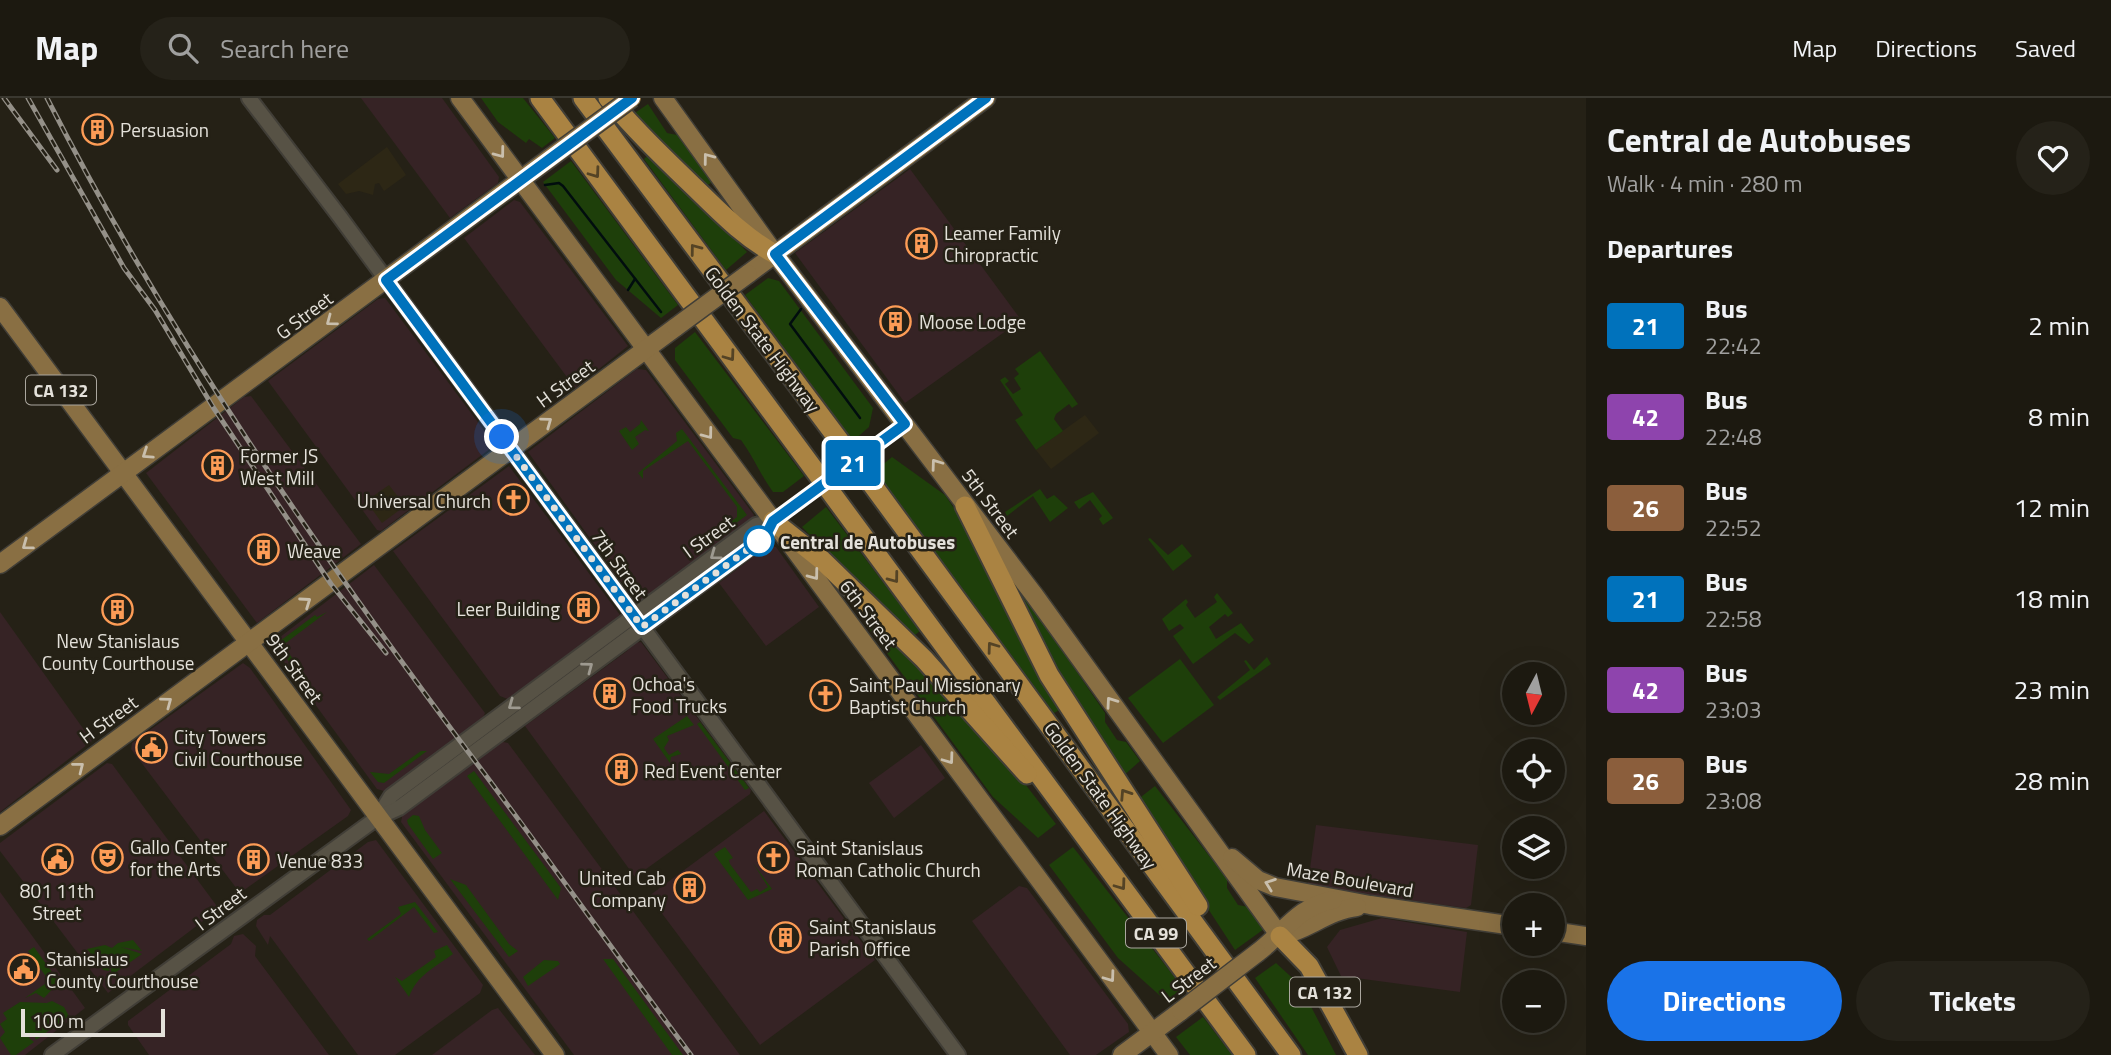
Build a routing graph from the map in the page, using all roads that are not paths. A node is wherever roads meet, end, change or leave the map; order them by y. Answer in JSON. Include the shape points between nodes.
{"nodes":[{"id":1,"x":249,"y":98,"type":"edge"},
{"id":2,"x":460,"y":98,"type":"edge"},
{"id":3,"x":540,"y":98,"type":"edge"},
{"id":4,"x":583,"y":98,"type":"edge"},
{"id":5,"x":608,"y":98,"type":"edge"},
{"id":6,"x":632,"y":98,"type":"edge"},
{"id":7,"x":663,"y":98,"type":"edge"},
{"id":8,"x":986,"y":98,"type":"edge"},
{"id":9,"x":521,"y":180,"type":"junction"},
{"id":10,"x":775,"y":254,"type":"junction"},
{"id":11,"x":386,"y":280,"type":"junction"},
{"id":12,"x":0,"y":307,"type":"edge"},
{"id":13,"x":646,"y":350,"type":"junction"},
{"id":14,"x":511,"y":449,"type":"junction"},
{"id":15,"x":122,"y":472,"type":"junction"},
{"id":16,"x":965,"y":506,"type":"junction"},
{"id":17,"x":773,"y":521,"type":"junction"},
{"id":18,"x":0,"y":564,"type":"edge"},
{"id":19,"x":637,"y":621,"type":"junction"},
{"id":20,"x":250,"y":641,"type":"junction"},
{"id":21,"x":1066,"y":811,"type":"junction"},
{"id":22,"x":377,"y":818,"type":"junction"},
{"id":23,"x":1202,"y":825,"type":"junction"},
{"id":24,"x":0,"y":826,"type":"edge"},
{"id":25,"x":1336,"y":899,"type":"junction"},
{"id":26,"x":1370,"y":905,"type":"junction"},
{"id":27,"x":1502,"y":924,"type":"edge"},
{"id":28,"x":1565,"y":933,"type":"edge"},
{"id":29,"x":1280,"y":936,"type":"junction"},
{"id":30,"x":1586,"y":936,"type":"edge"},
{"id":31,"x":1265,"y":1018,"type":"junction"},
{"id":32,"x":1151,"y":1034,"type":"junction"},
{"id":33,"x":52,"y":1055,"type":"edge"},
{"id":34,"x":555,"y":1055,"type":"edge"},
{"id":35,"x":958,"y":1055,"type":"edge"},
{"id":36,"x":1122,"y":1055,"type":"edge"},
{"id":37,"x":1169,"y":1055,"type":"edge"},
{"id":38,"x":1246,"y":1055,"type":"edge"},
{"id":39,"x":1291,"y":1055,"type":"edge"},
{"id":40,"x":1344,"y":1055,"type":"edge"},
{"id":41,"x":1358,"y":1055,"type":"edge"}],
"edges":[{"from":1,"to":11,"type":"street","name":"7th Street"},
{"from":2,"to":9,"type":"main road","name":"6th Street","one_way":true},
{"from":3,"to":21,"type":"highway","name":"Golden State Highway","number":"CA 99","one_way":true},
{"from":31,"to":4,"type":"highway","name":"Golden State Highway","number":"CA 99","one_way":true},
{"from":5,"to":10,"type":"highway","via":[[732,225]]},
{"from":6,"to":9,"type":"main road","name":"G Street","bridge":true},
{"from":10,"to":7,"type":"main road","name":"5th Street","one_way":true},
{"from":8,"to":10,"type":"main road","name":"H Street"},
{"from":9,"to":11,"type":"main road","name":"G Street"},
{"from":9,"to":13,"type":"main road","name":"6th Street"},
{"from":10,"to":13,"type":"main road","name":"H Street","bridge":true},
{"from":16,"to":10,"type":"main road","name":"5th Street","one_way":true},
{"from":11,"to":14,"type":"street","name":"7th Street"},
{"from":11,"to":15,"type":"main road","name":"G Street","one_way":true},
{"from":12,"to":15,"type":"main road","name":"9th Street","number":"CA 132"},
{"from":14,"to":13,"type":"main road","name":"H Street","one_way":true},
{"from":13,"to":17,"type":"main road","name":"6th Street","one_way":true},
{"from":14,"to":19,"type":"street","name":"7th Street"},
{"from":20,"to":14,"type":"main road","name":"H Street","one_way":true},
{"from":15,"to":18,"type":"main road","name":"G Street","one_way":true},
{"from":15,"to":20,"type":"main road","name":"9th Street","number":"CA 132"},
{"from":23,"to":16,"type":"main road","name":"5th Street","one_way":true},
{"from":31,"to":16,"type":"highway","one_way":true,"via":[[1049,676]]},
{"from":17,"to":19,"type":"street","name":"I Street","via":[[765,537]]},
{"from":17,"to":21,"type":"highway","via":[[822,560],[924,659],[1017,765]]},
{"from":17,"to":32,"type":"main road","name":"6th Street","one_way":true},
{"from":19,"to":22,"type":"street","name":"I Street","via":[[399,807]]},
{"from":19,"to":35,"type":"street","name":"7th Street"},
{"from":20,"to":22,"type":"main road","name":"9th Street","number":"CA 132"},
{"from":24,"to":20,"type":"main road","name":"H Street","one_way":true},
{"from":21,"to":38,"type":"highway","name":"Golden State Highway","number":"CA 99","one_way":true},
{"from":22,"to":33,"type":"street","name":"I Street"},
{"from":22,"to":34,"type":"main road","name":"9th Street","number":"CA 132"},
{"from":25,"to":23,"type":"main road","name":"Maze Boulevard","one_way":true,"via":[[1258,880]]},
{"from":23,"to":29,"type":"main road","name":"5th Street"},
{"from":25,"to":26,"type":"main road","name":"Maze Boulevard"},
{"from":25,"to":29,"type":"main road","name":"L Street","via":[[1303,911],[1287,923]]},
{"from":26,"to":27,"type":"main road","name":"Maze Boulevard"},
{"from":26,"to":29,"type":"main road","name":"L Street","via":[[1332,912],[1295,933]]},
{"from":28,"to":30,"type":"main road"},
{"from":29,"to":32,"type":"main road","name":"L Street","bridge":true},
{"from":29,"to":40,"type":"highway"},
{"from":29,"to":41,"type":"highway","number":"CA 132","via":[[1309,966]]},
{"from":31,"to":39,"type":"highway","name":"Golden State Highway","number":"CA 99"},
{"from":32,"to":36,"type":"main road","name":"L Street"},
{"from":32,"to":37,"type":"main road","name":"6th Street"}]}
